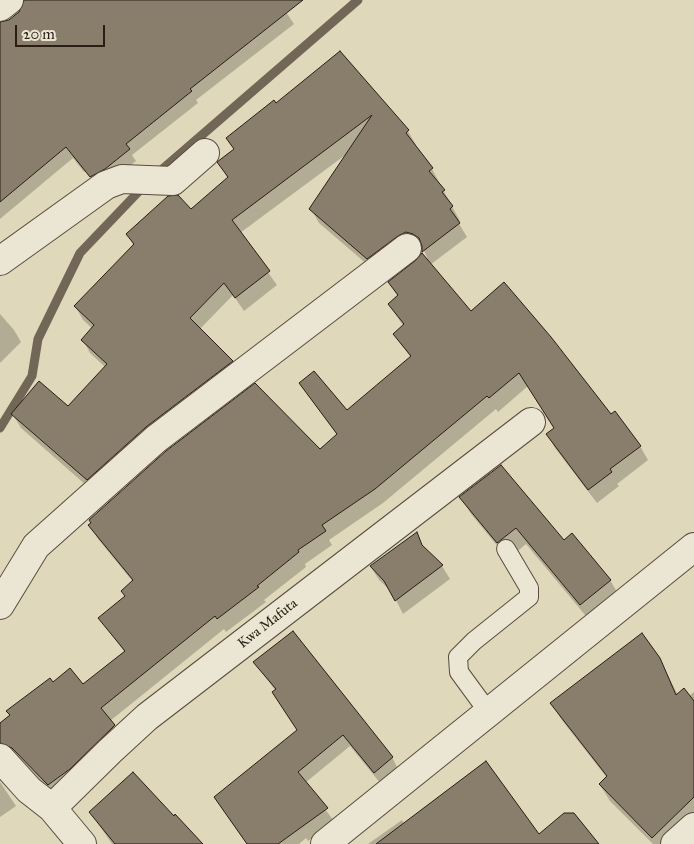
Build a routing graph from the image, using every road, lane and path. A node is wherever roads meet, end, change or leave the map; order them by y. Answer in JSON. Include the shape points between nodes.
{"nodes":[{"id":1,"x":9,"y":0,"type":"edge"},
{"id":2,"x":0,"y":8,"type":"edge"},
{"id":3,"x":206,"y":153,"type":"dead end"},
{"id":4,"x":407,"y":248,"type":"dead end"},
{"id":5,"x":0,"y":261,"type":"edge"},
{"id":6,"x":531,"y":422,"type":"dead end"},
{"id":7,"x":694,"y":547,"type":"edge"},
{"id":8,"x":506,"y":550,"type":"dead end"},
{"id":9,"x":0,"y":605,"type":"edge"},
{"id":10,"x":488,"y":713,"type":"junction"},
{"id":11,"x":0,"y":758,"type":"edge"},
{"id":12,"x":52,"y":808,"type":"junction"},
{"id":13,"x":694,"y":827,"type":"edge"},
{"id":14,"x":82,"y":844,"type":"edge"},
{"id":15,"x":325,"y":844,"type":"edge"},
{"id":16,"x":675,"y":844,"type":"edge"}],
"edges":[{"from":1,"to":2,"type":"street"},
{"from":3,"to":5,"type":"street","via":[[173,181],[122,179],[106,185]]},
{"from":4,"to":9,"type":"street","via":[[156,439],[36,546]]},
{"from":6,"to":12,"type":"street","name":"Kwa Mafuta","via":[[147,717]]},
{"from":7,"to":10,"type":"street"},
{"from":8,"to":10,"type":"lane","via":[[529,588],[529,597],[458,657],[458,672]]},
{"from":10,"to":15,"type":"street"},
{"from":11,"to":12,"type":"street","via":[[29,790]]},
{"from":12,"to":14,"type":"street"},
{"from":13,"to":16,"type":"street"}]}
